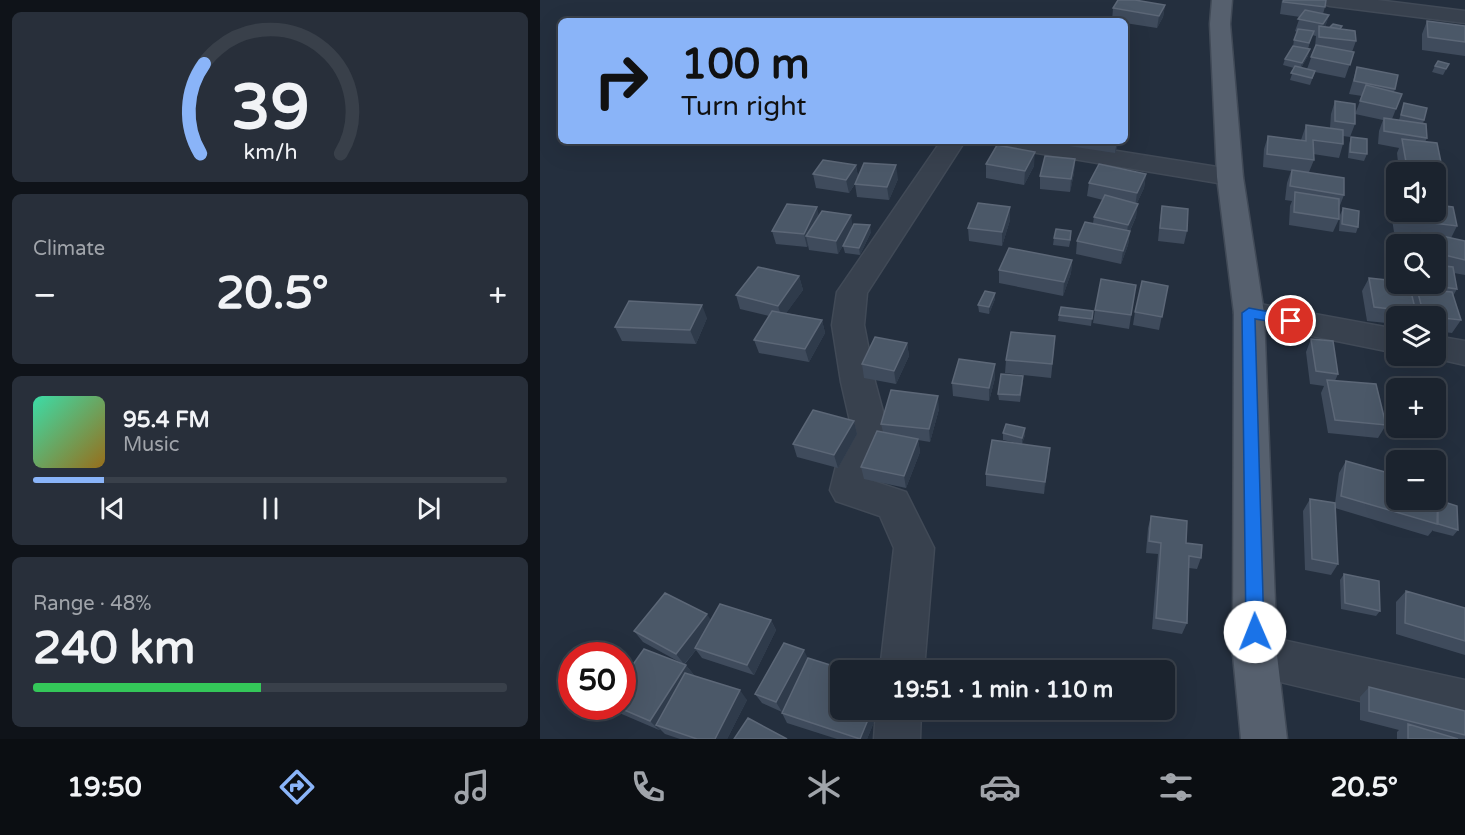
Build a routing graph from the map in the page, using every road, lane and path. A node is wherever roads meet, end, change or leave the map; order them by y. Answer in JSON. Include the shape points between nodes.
{"nodes":[{"id":1,"x":1222,"y":0,"type":"edge"},
{"id":2,"x":1330,"y":0,"type":"edge"},
{"id":3,"x":1366,"y":3,"type":"edge"},
{"id":4,"x":1465,"y":18,"type":"edge"},
{"id":5,"x":950,"y":144,"type":"edge"},
{"id":6,"x":1026,"y":144,"type":"edge"},
{"id":7,"x":1230,"y":177,"type":"junction"},
{"id":8,"x":1249,"y":313,"type":"junction"},
{"id":9,"x":1386,"y":339,"type":"edge"},
{"id":10,"x":1446,"y":350,"type":"edge"},
{"id":11,"x":1465,"y":354,"type":"edge"},
{"id":12,"x":1255,"y":654,"type":"junction"},
{"id":13,"x":903,"y":660,"type":"edge"},
{"id":14,"x":1465,"y":704,"type":"edge"},
{"id":15,"x":898,"y":720,"type":"edge"},
{"id":16,"x":897,"y":739,"type":"edge"},
{"id":17,"x":1264,"y":739,"type":"edge"}],
"edges":[{"from":1,"to":7,"type":"main road","via":[[1220,24]]},
{"from":2,"to":3,"type":"street"},
{"from":3,"to":4,"type":"street"},
{"from":5,"to":13,"type":"street","via":[[852,292],[848,326],[870,430],[854,466],[849,490],[893,504],[914,548]]},
{"from":6,"to":7,"type":"street"},
{"from":7,"to":8,"type":"main road"},
{"from":8,"to":9,"type":"street"},
{"from":8,"to":12,"type":"main road"},
{"from":10,"to":11,"type":"street"},
{"from":12,"to":14,"type":"street"},
{"from":12,"to":17,"type":"main road"},
{"from":15,"to":16,"type":"street"}]}
